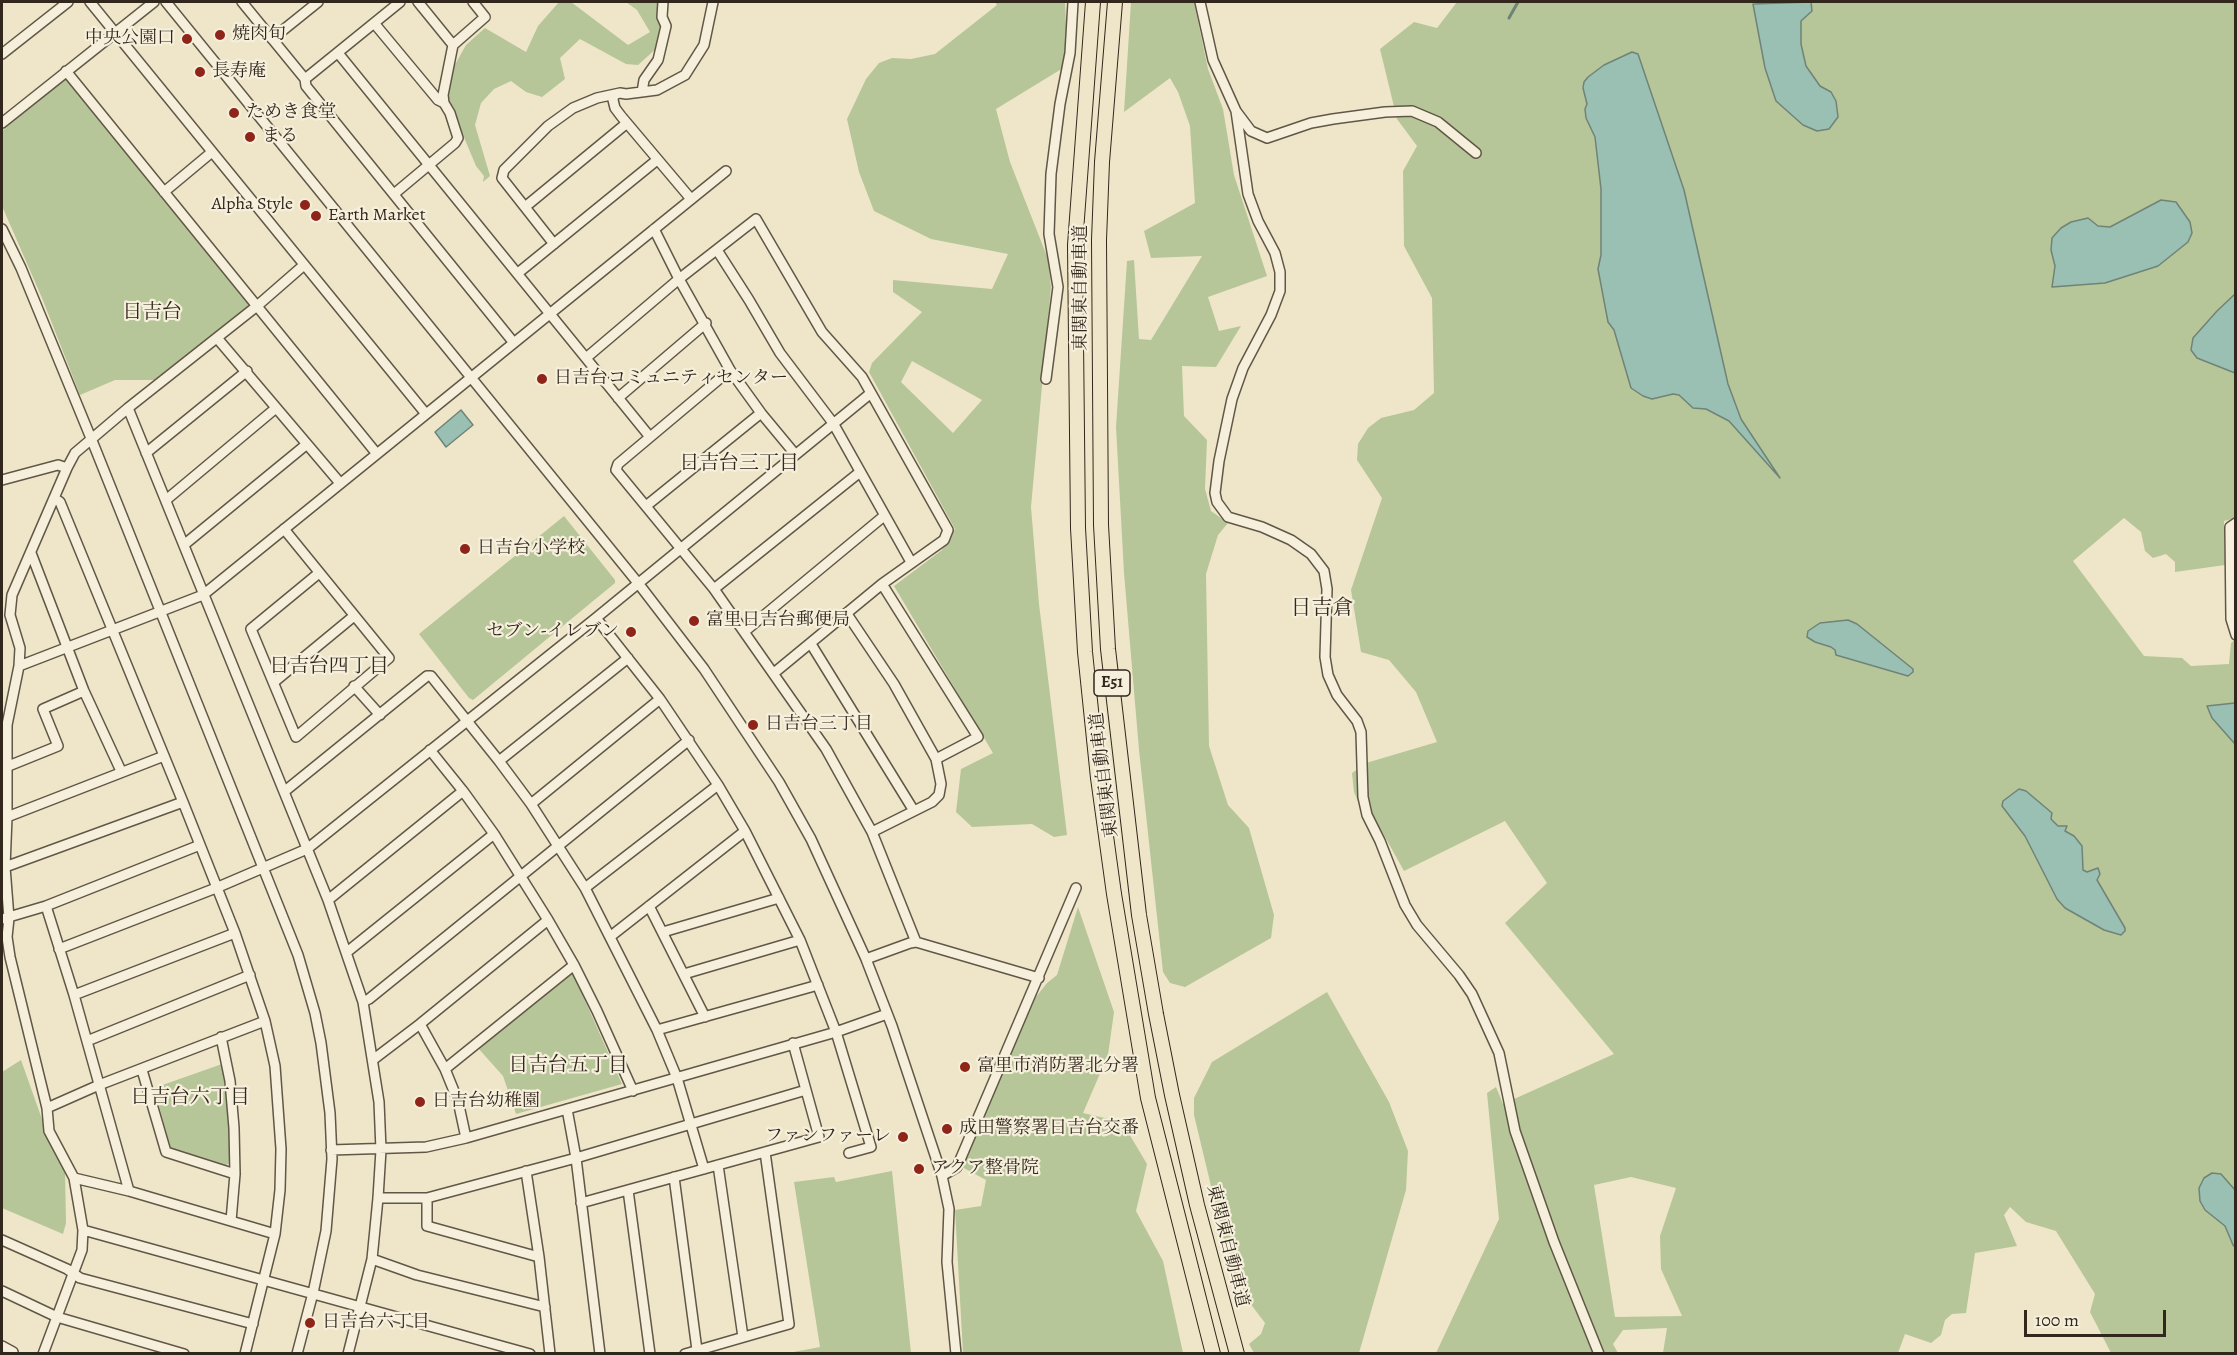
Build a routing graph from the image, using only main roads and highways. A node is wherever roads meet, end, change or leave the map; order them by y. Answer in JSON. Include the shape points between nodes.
{"nodes":[{"id":1,"x":1093,"y":2,"type":"edge"},
{"id":2,"x":1115,"y":2,"type":"edge"},
{"id":3,"x":1213,"y":1353,"type":"edge"},
{"id":4,"x":1237,"y":1353,"type":"edge"}],
"edges":[{"from":1,"to":3,"type":"highway","name":"東関東自動車道","number":"E51","via":[[1075,245],[1078,528],[1085,652],[1114,894],[1148,1098]]},
{"from":2,"to":4,"type":"highway","name":"東関東自動車道","number":"E51","via":[[1099,240],[1101,525],[1108,649],[1139,915],[1156,1014],[1197,1205]]}]}
